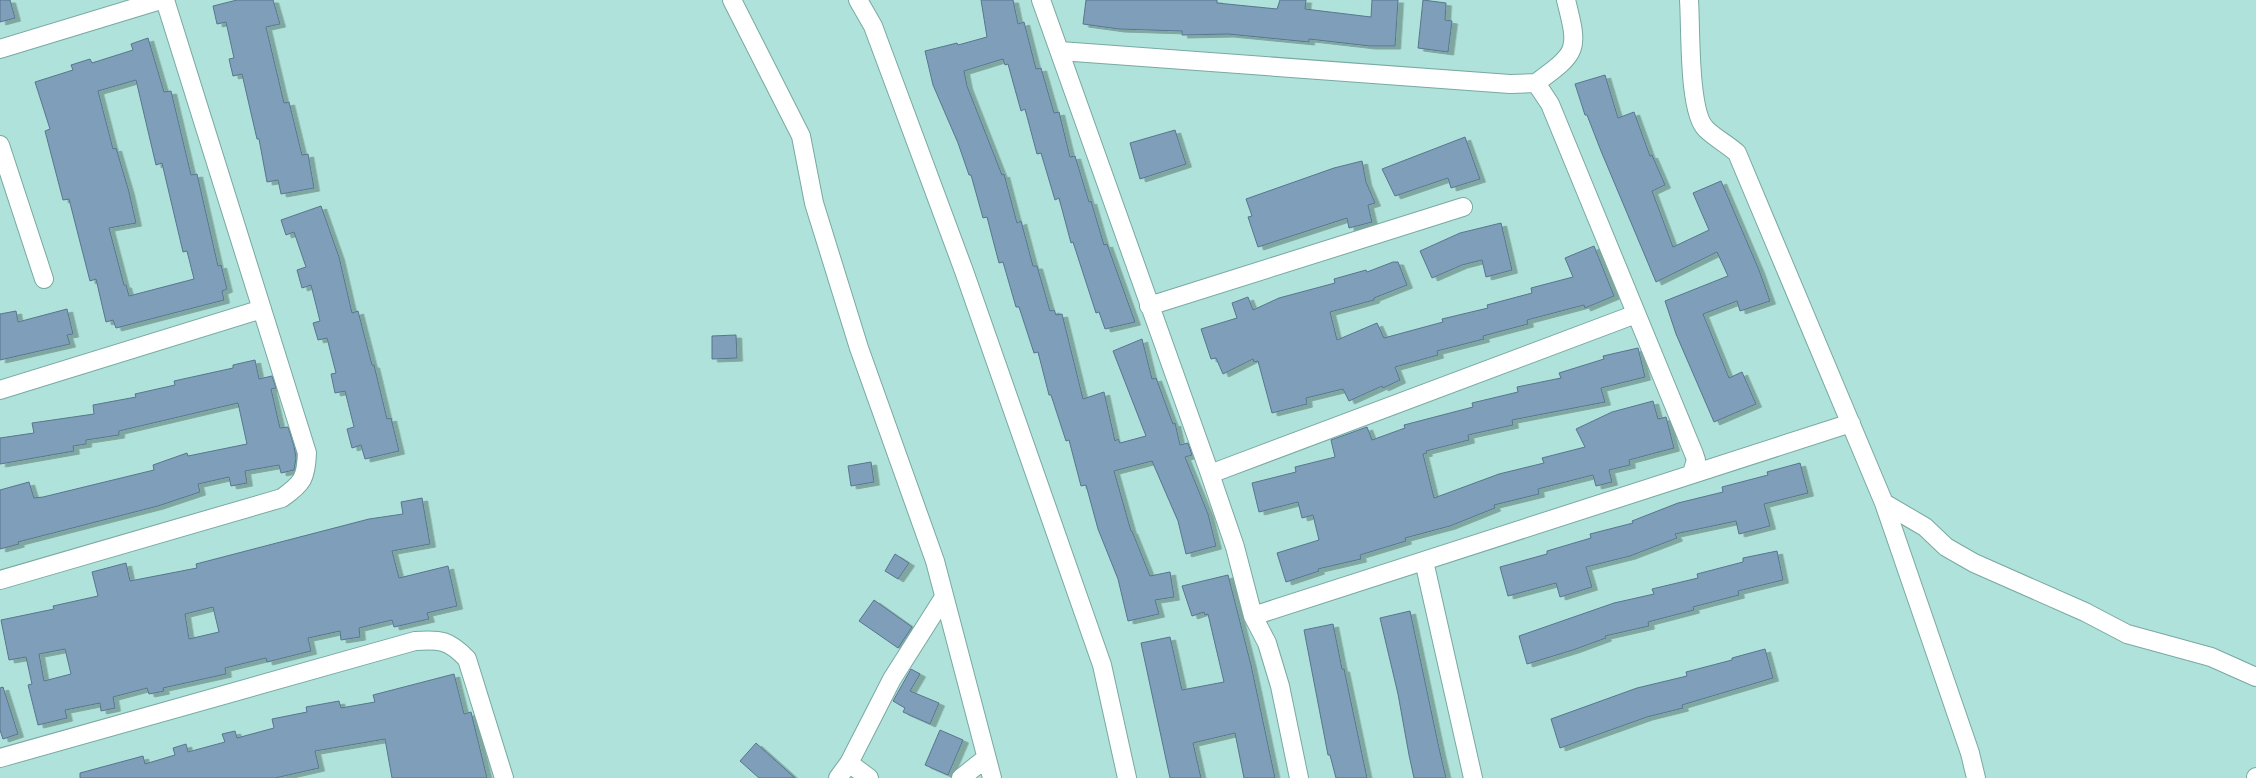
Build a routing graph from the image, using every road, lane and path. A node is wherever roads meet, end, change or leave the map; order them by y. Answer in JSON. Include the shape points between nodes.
{"nodes":[{"id":1,"x":161,"y":0,"type":"edge"},
{"id":2,"x":165,"y":0,"type":"edge"},
{"id":3,"x":732,"y":0,"type":"edge"},
{"id":4,"x":858,"y":0,"type":"edge"},
{"id":5,"x":1041,"y":0,"type":"edge"},
{"id":6,"x":1566,"y":0,"type":"edge"},
{"id":7,"x":1690,"y":0,"type":"edge"},
{"id":8,"x":0,"y":49,"type":"edge"},
{"id":9,"x":1060,"y":51,"type":"junction"},
{"id":10,"x":1536,"y":83,"type":"junction"},
{"id":11,"x":0,"y":145,"type":"edge"},
{"id":12,"x":1463,"y":207,"type":"dead end"},
{"id":13,"x":44,"y":279,"type":"dead end"},
{"id":14,"x":1149,"y":306,"type":"junction"},
{"id":15,"x":262,"y":309,"type":"junction"},
{"id":16,"x":1636,"y":314,"type":"junction"},
{"id":17,"x":0,"y":390,"type":"edge"},
{"id":18,"x":1851,"y":423,"type":"junction"},
{"id":19,"x":1692,"y":473,"type":"junction"},
{"id":20,"x":1210,"y":474,"type":"junction"},
{"id":21,"x":1884,"y":503,"type":"junction"},
{"id":22,"x":1424,"y":561,"type":"junction"},
{"id":23,"x":0,"y":580,"type":"edge"},
{"id":24,"x":944,"y":597,"type":"junction"},
{"id":25,"x":1253,"y":616,"type":"junction"},
{"id":26,"x":2256,"y":677,"type":"edge"},
{"id":27,"x":0,"y":758,"type":"edge"},
{"id":28,"x":986,"y":758,"type":"junction"},
{"id":29,"x":849,"y":764,"type":"junction"},
{"id":30,"x":504,"y":778,"type":"edge"},
{"id":31,"x":838,"y":778,"type":"edge"},
{"id":32,"x":870,"y":778,"type":"edge"},
{"id":33,"x":961,"y":778,"type":"edge"},
{"id":34,"x":992,"y":778,"type":"edge"},
{"id":35,"x":1127,"y":778,"type":"edge"},
{"id":36,"x":1299,"y":778,"type":"edge"},
{"id":37,"x":1474,"y":778,"type":"edge"},
{"id":38,"x":1976,"y":778,"type":"edge"}],
"edges":[{"from":1,"to":8,"type":"street"},
{"from":2,"to":15,"type":"street"},
{"from":3,"to":24,"type":"street","via":[[801,136],[814,204],[856,339],[935,561]]},
{"from":4,"to":35,"type":"street","via":[[873,26],[964,271],[1102,665]]},
{"from":5,"to":9,"type":"street"},
{"from":6,"to":10,"type":"street","via":[[1575,42],[1566,60]]},
{"from":7,"to":18,"type":"street","via":[[1694,98],[1699,117],[1705,129],[1737,153]]},
{"from":9,"to":10,"type":"street","via":[[1510,84]]},
{"from":9,"to":14,"type":"street"},
{"from":10,"to":16,"type":"street","via":[[1550,104]]},
{"from":11,"to":13,"type":"street"},
{"from":12,"to":14,"type":"street"},
{"from":14,"to":20,"type":"street"},
{"from":15,"to":17,"type":"street"},
{"from":15,"to":23,"type":"street","via":[[307,452],[307,472],[296,488],[282,498]]},
{"from":16,"to":19,"type":"street","via":[[1696,460]]},
{"from":16,"to":20,"type":"street"},
{"from":18,"to":19,"type":"street"},
{"from":18,"to":21,"type":"street"},
{"from":19,"to":22,"type":"street"},
{"from":20,"to":25,"type":"street","via":[[1235,547]]},
{"from":21,"to":26,"type":"street","via":[[1967,559],[2127,634],[2211,657]]},
{"from":21,"to":38,"type":"street"},
{"from":22,"to":25,"type":"street"},
{"from":22,"to":37,"type":"street"},
{"from":24,"to":28,"type":"street"},
{"from":24,"to":29,"type":"street","via":[[892,679]]},
{"from":25,"to":36,"type":"street","via":[[1267,643],[1280,686]]},
{"from":27,"to":30,"type":"street","via":[[415,640],[436,640],[454,645],[467,658]]},
{"from":28,"to":33,"type":"street"},
{"from":28,"to":34,"type":"street"},
{"from":29,"to":31,"type":"street"},
{"from":29,"to":32,"type":"street"}]}
